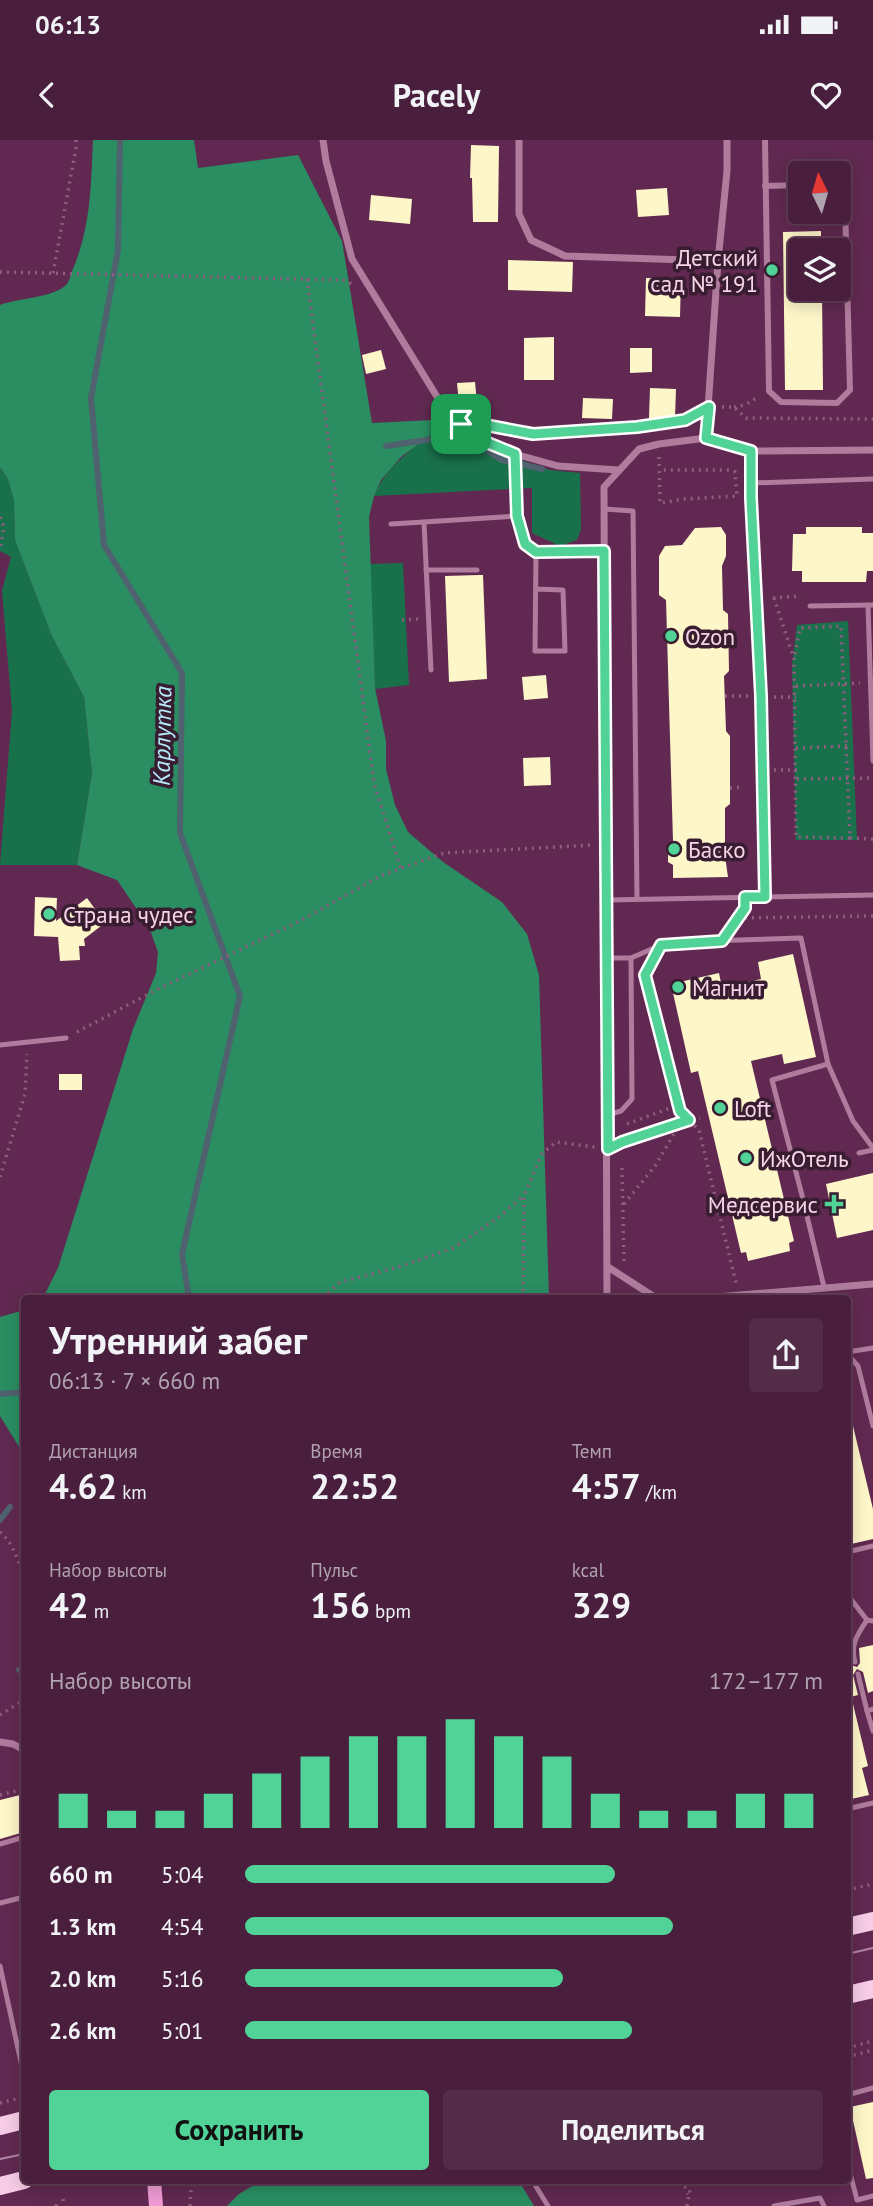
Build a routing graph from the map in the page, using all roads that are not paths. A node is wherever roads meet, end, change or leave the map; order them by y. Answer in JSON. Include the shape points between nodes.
{"nodes":[{"id":1,"x":323,"y":140,"type":"edge"},
{"id":2,"x":519,"y":140,"type":"edge"},
{"id":3,"x":727,"y":140,"type":"edge"},
{"id":4,"x":765,"y":140,"type":"edge"},
{"id":5,"x":788,"y":185,"type":"edge"},
{"id":6,"x":765,"y":186,"type":"junction"},
{"id":7,"x":846,"y":224,"type":"edge"},
{"id":8,"x":718,"y":261,"type":"junction"},
{"id":9,"x":706,"y":438,"type":"junction"},
{"id":10,"x":873,"y":450,"type":"edge"},
{"id":11,"x":751,"y":451,"type":"junction"},
{"id":12,"x":618,"y":470,"type":"junction"},
{"id":13,"x":873,"y":478,"type":"edge"},
{"id":14,"x":751,"y":483,"type":"junction"},
{"id":15,"x":604,"y":509,"type":"junction"},
{"id":16,"x":424,"y":522,"type":"junction"},
{"id":17,"x":391,"y":524,"type":"dead end"},
{"id":18,"x":604,"y":551,"type":"junction"},
{"id":19,"x":536,"y":552,"type":"junction"},
{"id":20,"x":426,"y":570,"type":"junction"},
{"id":21,"x":477,"y":570,"type":"dead end"},
{"id":22,"x":536,"y":589,"type":"junction"},
{"id":23,"x":870,"y":605,"type":"edge"},
{"id":24,"x":810,"y":607,"type":"dead end"},
{"id":25,"x":431,"y":670,"type":"dead end"},
{"id":26,"x":872,"y":694,"type":"edge"},
{"id":27,"x":873,"y":761,"type":"edge"},
{"id":28,"x":873,"y":895,"type":"edge"},
{"id":29,"x":765,"y":897,"type":"junction"},
{"id":30,"x":637,"y":898,"type":"junction"},
{"id":31,"x":607,"y":900,"type":"junction"},
{"id":32,"x":607,"y":958,"type":"junction"},
{"id":33,"x":631,"y":958,"type":"junction"},
{"id":34,"x":66,"y":1038,"type":"road end"},
{"id":35,"x":0,"y":1045,"type":"edge"},
{"id":36,"x":828,"y":1064,"type":"junction"},
{"id":37,"x":607,"y":1115,"type":"junction"},
{"id":38,"x":873,"y":1149,"type":"edge"},
{"id":39,"x":859,"y":1153,"type":"dead end"},
{"id":40,"x":804,"y":1202,"type":"dead end"},
{"id":41,"x":807,"y":1216,"type":"dead end"},
{"id":42,"x":608,"y":1267,"type":"junction"},
{"id":43,"x":873,"y":1284,"type":"edge"},
{"id":44,"x":824,"y":1287,"type":"junction"},
{"id":45,"x":607,"y":1295,"type":"edge"},
{"id":46,"x":651,"y":1295,"type":"edge"},
{"id":47,"x":748,"y":1295,"type":"edge"},
{"id":48,"x":873,"y":1348,"type":"edge"},
{"id":49,"x":851,"y":1352,"type":"edge"},
{"id":50,"x":851,"y":1358,"type":"edge"},
{"id":51,"x":873,"y":1426,"type":"edge"},
{"id":52,"x":873,"y":1546,"type":"edge"},
{"id":53,"x":851,"y":1551,"type":"edge"},
{"id":54,"x":851,"y":1599,"type":"edge"},
{"id":55,"x":870,"y":1621,"type":"edge"},
{"id":56,"x":855,"y":1662,"type":"dead end"},
{"id":57,"x":858,"y":1674,"type":"dead end"},
{"id":58,"x":870,"y":1710,"type":"edge"},
{"id":59,"x":873,"y":1731,"type":"edge"},
{"id":60,"x":0,"y":1742,"type":"edge"},
{"id":61,"x":21,"y":1748,"type":"edge"},
{"id":62,"x":873,"y":1803,"type":"edge"},
{"id":63,"x":851,"y":1808,"type":"edge"},
{"id":64,"x":21,"y":1838,"type":"edge"},
{"id":65,"x":0,"y":1844,"type":"edge"},
{"id":66,"x":21,"y":1898,"type":"edge"},
{"id":67,"x":0,"y":1903,"type":"edge"},
{"id":68,"x":873,"y":1921,"type":"edge"},
{"id":69,"x":851,"y":1926,"type":"edge"},
{"id":70,"x":0,"y":1966,"type":"edge"},
{"id":71,"x":873,"y":1989,"type":"edge"},
{"id":72,"x":851,"y":1994,"type":"edge"},
{"id":73,"x":21,"y":2062,"type":"edge"},
{"id":74,"x":873,"y":2088,"type":"edge"},
{"id":75,"x":851,"y":2094,"type":"edge"},
{"id":76,"x":21,"y":2121,"type":"edge"},
{"id":77,"x":0,"y":2126,"type":"edge"},
{"id":78,"x":851,"y":2177,"type":"edge"},
{"id":79,"x":21,"y":2181,"type":"edge"},
{"id":80,"x":154,"y":2184,"type":"edge"},
{"id":81,"x":534,"y":2184,"type":"edge"},
{"id":82,"x":0,"y":2186,"type":"edge"},
{"id":83,"x":873,"y":2196,"type":"edge"},
{"id":84,"x":156,"y":2206,"type":"edge"},
{"id":85,"x":548,"y":2206,"type":"edge"},
{"id":86,"x":774,"y":2206,"type":"edge"},
{"id":87,"x":824,"y":2206,"type":"edge"}],
"edges":[{"from":1,"to":12,"type":"street","via":[[352,259],[444,408],[476,438],[515,454],[558,466]]},
{"from":2,"to":8,"type":"street","via":[[519,214],[531,240],[565,256]]},
{"from":3,"to":8,"type":"street"},
{"from":4,"to":6,"type":"street"},
{"from":5,"to":6,"type":"street"},
{"from":6,"to":7,"type":"street","via":[[769,391],[781,402],[837,403],[850,390]]},
{"from":8,"to":9,"type":"street"},
{"from":9,"to":11,"type":"street"},
{"from":9,"to":12,"type":"street","via":[[639,449]]},
{"from":10,"to":11,"type":"street"},
{"from":11,"to":14,"type":"lane"},
{"from":12,"to":15,"type":"street","via":[[604,487]]},
{"from":13,"to":14,"type":"lane"},
{"from":14,"to":29,"type":"lane"},
{"from":15,"to":18,"type":"street"},
{"from":15,"to":30,"type":"lane","via":[[633,511]]},
{"from":16,"to":17,"type":"lane"},
{"from":16,"to":19,"type":"lane","via":[[517,516],[525,544]]},
{"from":16,"to":20,"type":"lane"},
{"from":18,"to":19,"type":"lane"},
{"from":18,"to":31,"type":"street"},
{"from":19,"to":22,"type":"lane"},
{"from":20,"to":21,"type":"lane"},
{"from":20,"to":25,"type":"lane"},
{"from":22,"to":22,"type":"lane","via":[[535,651],[565,651],[563,590]]},
{"from":23,"to":24,"type":"lane"},
{"from":23,"to":26,"type":"lane"},
{"from":26,"to":27,"type":"lane"},
{"from":28,"to":29,"type":"lane"},
{"from":29,"to":30,"type":"lane"},
{"from":30,"to":31,"type":"lane"},
{"from":31,"to":32,"type":"street"},
{"from":32,"to":33,"type":"lane"},
{"from":32,"to":37,"type":"street"},
{"from":33,"to":36,"type":"lane","via":[[661,945],[801,938]]},
{"from":33,"to":37,"type":"lane","via":[[632,1099],[621,1111]]},
{"from":34,"to":35,"type":"lane"},
{"from":36,"to":38,"type":"lane","via":[[853,1121]]},
{"from":36,"to":40,"type":"lane","via":[[772,1080]]},
{"from":37,"to":42,"type":"street"},
{"from":38,"to":39,"type":"lane"},
{"from":41,"to":44,"type":"lane"},
{"from":42,"to":45,"type":"street"},
{"from":42,"to":46,"type":"street"},
{"from":43,"to":44,"type":"street"},
{"from":44,"to":47,"type":"street"},
{"from":48,"to":49,"type":"lane"},
{"from":50,"to":51,"type":"lane","via":[[858,1366]]},
{"from":52,"to":53,"type":"lane"},
{"from":54,"to":55,"type":"lane"},
{"from":55,"to":56,"type":"lane","via":[[856,1637]]},
{"from":57,"to":58,"type":"lane"},
{"from":58,"to":59,"type":"lane"},
{"from":60,"to":61,"type":"street"},
{"from":62,"to":63,"type":"lane"},
{"from":64,"to":65,"type":"lane"},
{"from":66,"to":67,"type":"lane"},
{"from":68,"to":69,"type":"main road"},
{"from":70,"to":73,"type":"lane"},
{"from":71,"to":72,"type":"main road"},
{"from":74,"to":75,"type":"lane"},
{"from":76,"to":77,"type":"main road"},
{"from":78,"to":83,"type":"lane","via":[[857,2200]]},
{"from":79,"to":82,"type":"main road"},
{"from":80,"to":84,"type":"main road"},
{"from":81,"to":85,"type":"lane"},
{"from":86,"to":87,"type":"lane","via":[[820,2198]]}]}
